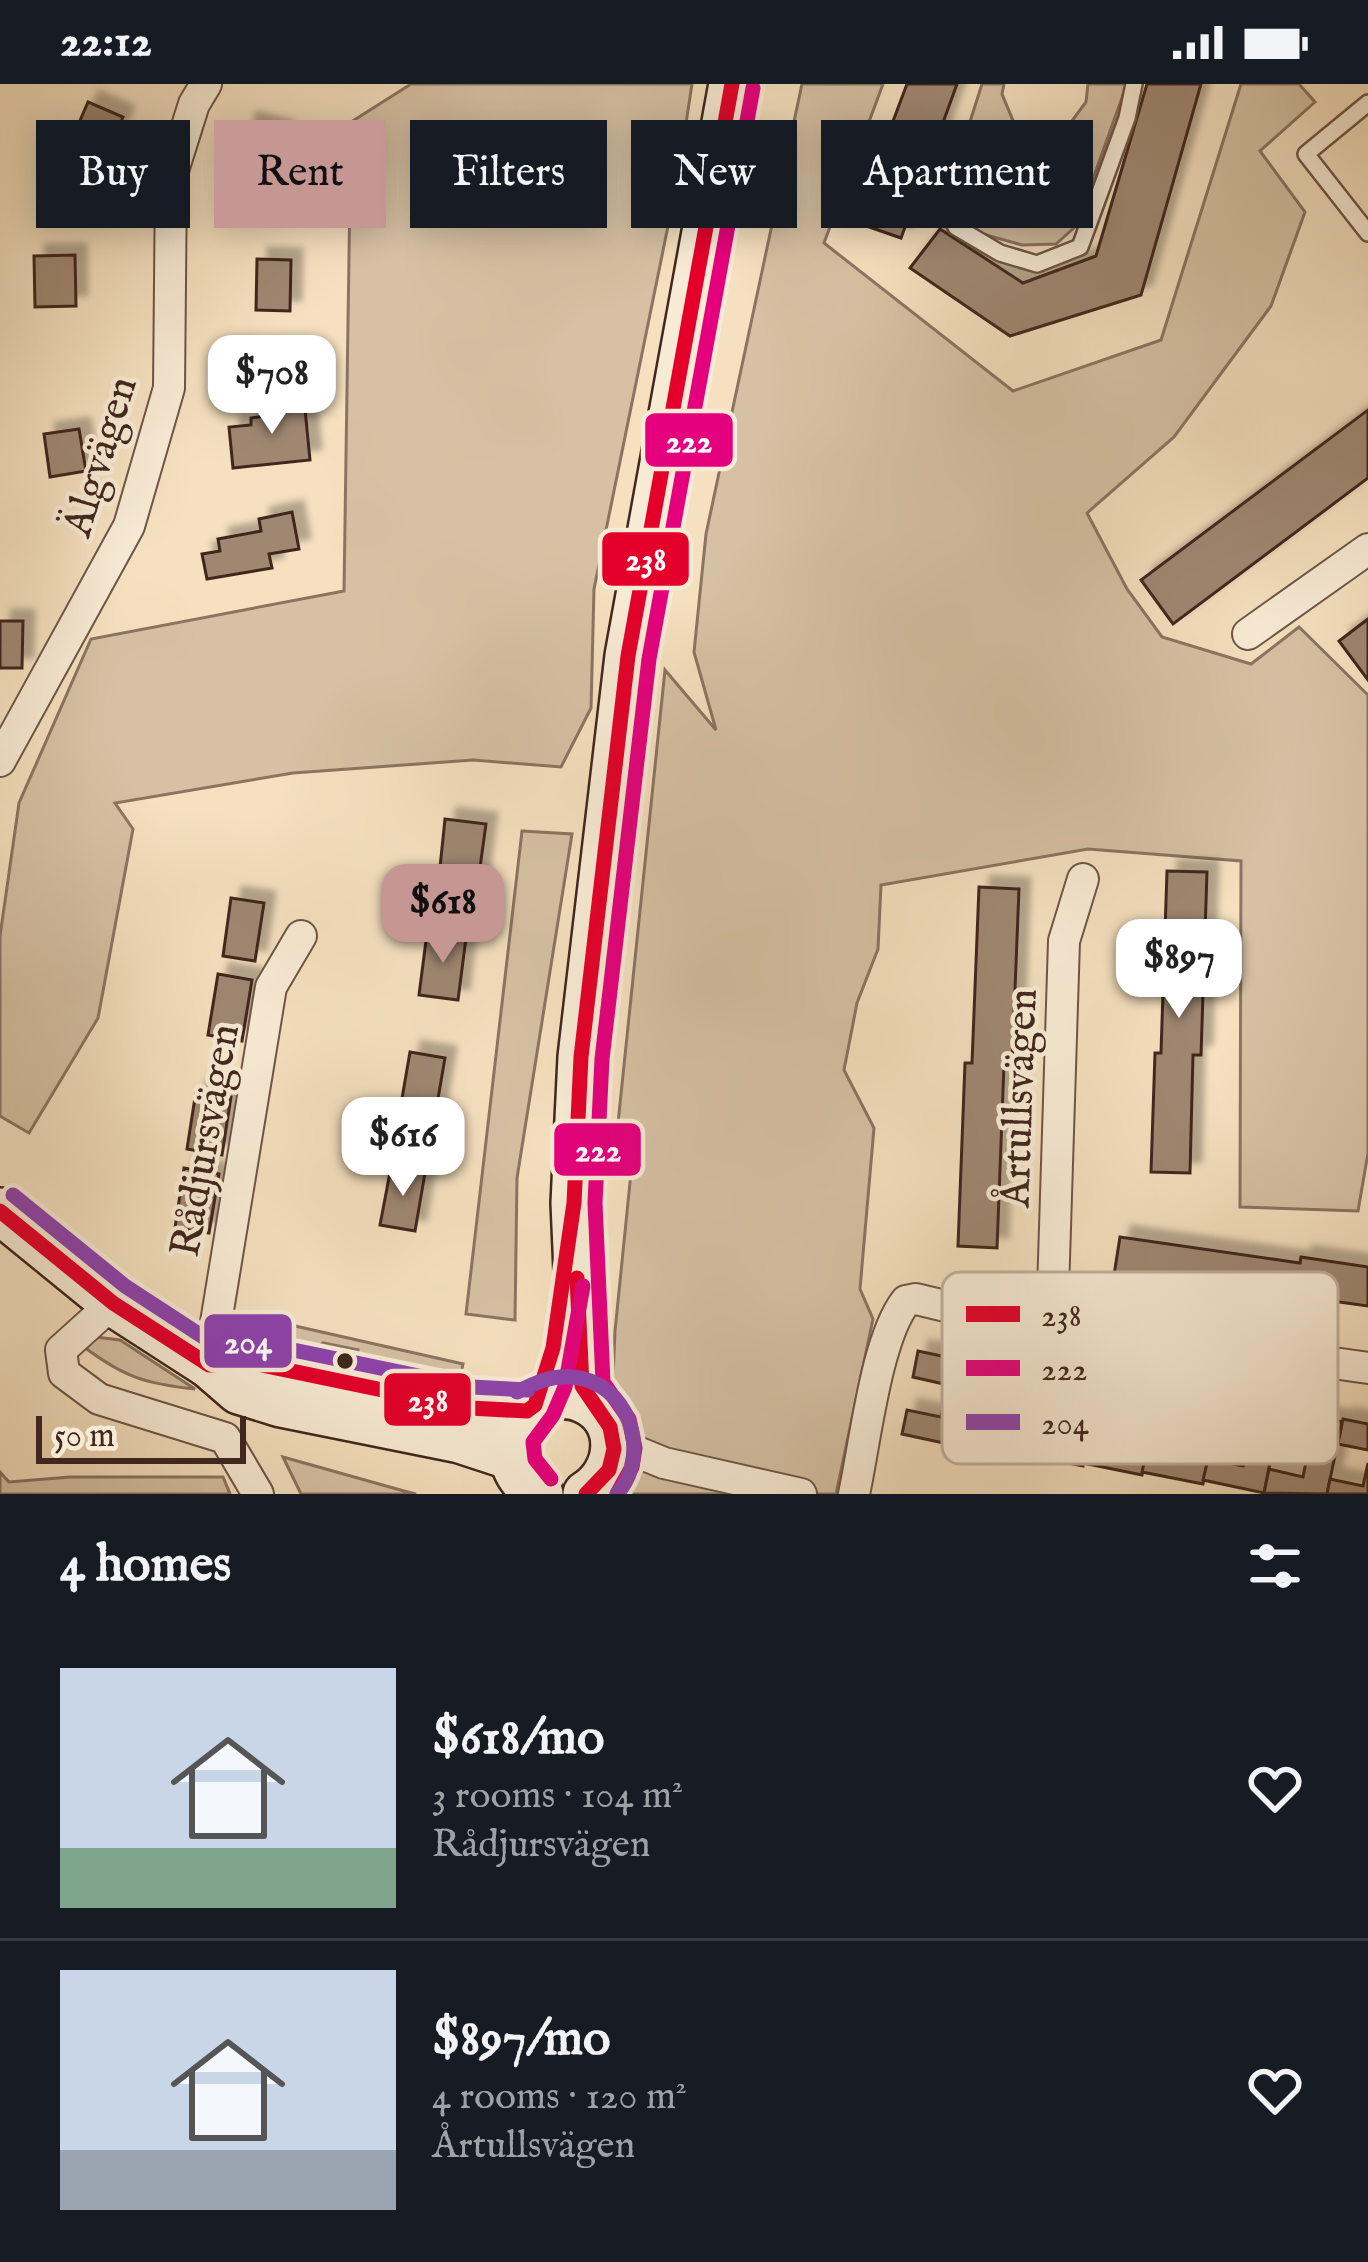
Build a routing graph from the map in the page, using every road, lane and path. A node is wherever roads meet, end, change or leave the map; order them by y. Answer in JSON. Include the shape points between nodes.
{"nodes":[{"id":1,"x":206,"y":84,"type":"edge"},
{"id":2,"x":732,"y":84,"type":"edge"},
{"id":3,"x":1134,"y":84,"type":"edge"},
{"id":4,"x":1368,"y":103,"type":"edge"},
{"id":5,"x":1093,"y":211,"type":"edge"},
{"id":6,"x":958,"y":228,"type":"edge"},
{"id":7,"x":1087,"y":228,"type":"edge"},
{"id":8,"x":1368,"y":233,"type":"edge"},
{"id":9,"x":1368,"y":549,"type":"edge"},
{"id":10,"x":1248,"y":634,"type":"dead end"},
{"id":11,"x":0,"y":761,"type":"edge"},
{"id":12,"x":1083,"y":879,"type":"dead end"},
{"id":13,"x":301,"y":936,"type":"dead end"},
{"id":14,"x":574,"y":1203,"type":"junction"},
{"id":15,"x":0,"y":1211,"type":"edge"},
{"id":16,"x":1054,"y":1272,"type":"edge"},
{"id":17,"x":113,"y":1303,"type":"junction"},
{"id":18,"x":942,"y":1304,"type":"edge"},
{"id":19,"x":1338,"y":1364,"type":"edge"},
{"id":20,"x":209,"y":1365,"type":"junction"},
{"id":21,"x":1368,"y":1368,"type":"edge"},
{"id":22,"x":586,"y":1401,"type":"junction"},
{"id":23,"x":531,"y":1408,"type":"junction"},
{"id":24,"x":602,"y":1472,"type":"edge"},
{"id":25,"x":531,"y":1484,"type":"edge"},
{"id":26,"x":258,"y":1494,"type":"edge"},
{"id":27,"x":801,"y":1494,"type":"edge"},
{"id":28,"x":854,"y":1494,"type":"edge"}],
"edges":[{"from":1,"to":11,"type":"street","name":"Älgvägen","via":[[171,177],[169,388],[129,526]]},
{"from":2,"to":14,"type":"main road","via":[[628,656],[581,1057]]},
{"from":3,"to":5,"type":"lane"},
{"from":4,"to":8,"type":"lane","via":[[1306,154]]},
{"from":6,"to":7,"type":"lane","via":[[1037,263],[1080,248]]},
{"from":9,"to":10,"type":"street"},
{"from":12,"to":16,"type":"street","name":"Årtullsvägen","via":[[1064,941]]},
{"from":13,"to":20,"type":"street","name":"Rådjursvägen","via":[[271,987]]},
{"from":14,"to":22,"type":"main road"},
{"from":14,"to":23,"type":"main road","via":[[553,1348]]},
{"from":15,"to":17,"type":"main road"},
{"from":17,"to":20,"type":"main road"},
{"from":17,"to":26,"type":"street","via":[[61,1350],[64,1373],[99,1399],[225,1438]]},
{"from":18,"to":28,"type":"street","via":[[916,1299],[897,1312]]},
{"from":19,"to":21,"type":"street"},
{"from":20,"to":23,"type":"main road","via":[[248,1362],[469,1408]]},
{"from":20,"to":25,"type":"main road","via":[[260,1398],[460,1440]]},
{"from":22,"to":23,"type":"main road","via":[[551,1397]]},
{"from":22,"to":24,"type":"main road","via":[[603,1414]]},
{"from":23,"to":25,"type":"main road","via":[[516,1425]]},
{"from":24,"to":27,"type":"street","via":[[664,1463]]}]}
